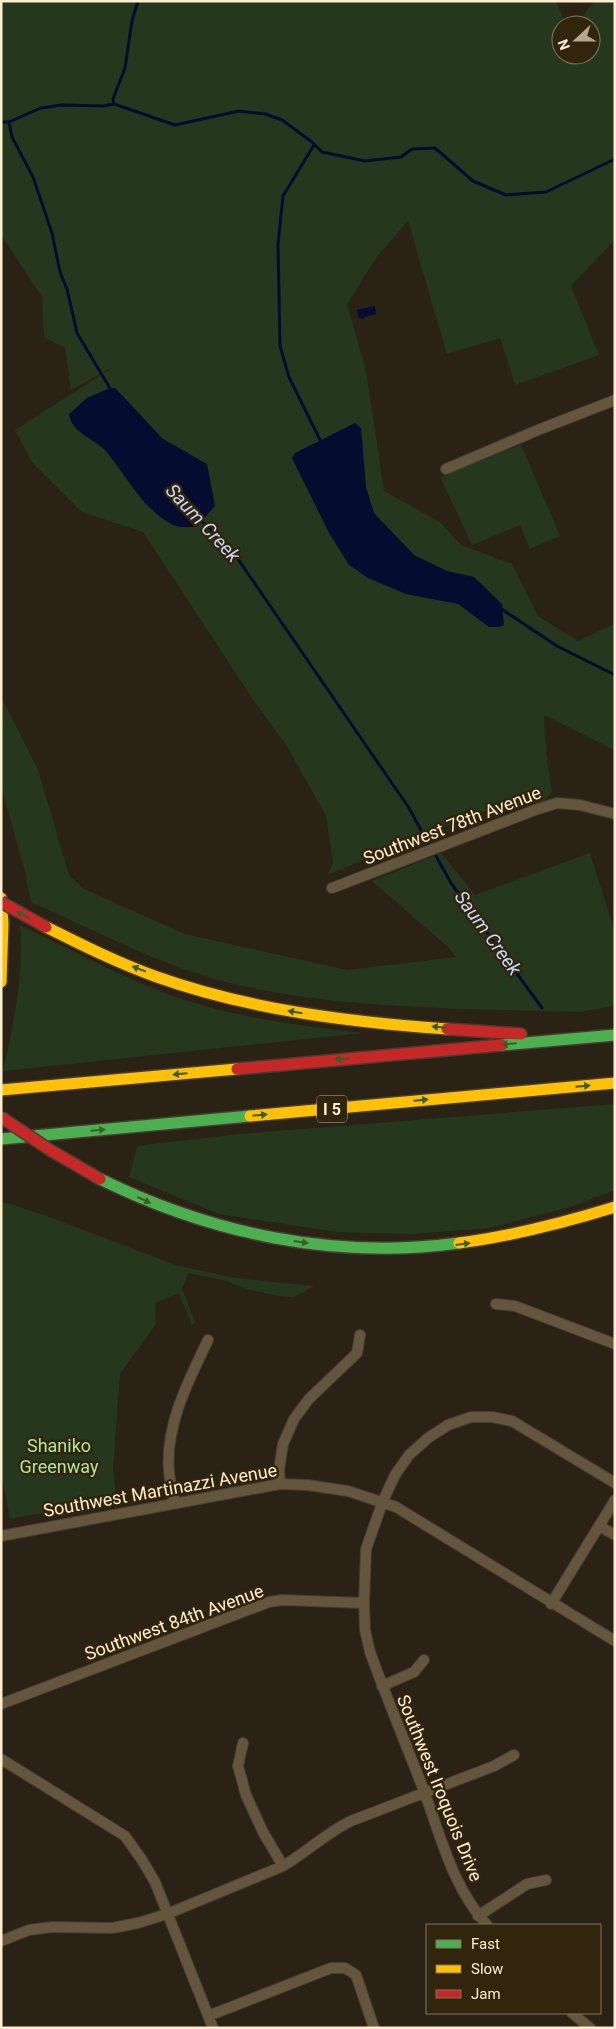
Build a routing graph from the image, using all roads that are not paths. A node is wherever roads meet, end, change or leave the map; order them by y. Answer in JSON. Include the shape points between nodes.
{"nodes":[{"id":1,"x":615,"y":400,"type":"edge"},
{"id":2,"x":446,"y":469,"type":"dead end"},
{"id":3,"x":615,"y":814,"type":"edge"},
{"id":4,"x":332,"y":888,"type":"dead end"},
{"id":5,"x":1,"y":898,"type":"edge"},
{"id":6,"x":1,"y":902,"type":"edge"},
{"id":7,"x":1,"y":982,"type":"edge"},
{"id":8,"x":615,"y":1035,"type":"edge"},
{"id":9,"x":575,"y":1038,"type":"junction"},
{"id":10,"x":615,"y":1083,"type":"edge"},
{"id":11,"x":1,"y":1090,"type":"edge"},
{"id":12,"x":1,"y":1117,"type":"edge"},
{"id":13,"x":1,"y":1139,"type":"edge"},
{"id":14,"x":615,"y":1207,"type":"edge"},
{"id":15,"x":496,"y":1304,"type":"dead end"},
{"id":16,"x":360,"y":1335,"type":"dead end"},
{"id":17,"x":208,"y":1340,"type":"dead end"},
{"id":18,"x":615,"y":1344,"type":"edge"},
{"id":19,"x":615,"y":1483,"type":"edge"},
{"id":20,"x":280,"y":1484,"type":"junction"},
{"id":21,"x":615,"y":1500,"type":"edge"},
{"id":22,"x":383,"y":1501,"type":"junction"},
{"id":23,"x":175,"y":1503,"type":"junction"},
{"id":24,"x":600,"y":1526,"type":"junction"},
{"id":25,"x":615,"y":1535,"type":"edge"},
{"id":26,"x":1,"y":1536,"type":"edge"},
{"id":27,"x":364,"y":1603,"type":"junction"},
{"id":28,"x":551,"y":1604,"type":"junction"},
{"id":29,"x":615,"y":1641,"type":"edge"},
{"id":30,"x":424,"y":1660,"type":"dead end"},
{"id":31,"x":382,"y":1686,"type":"junction"},
{"id":32,"x":1,"y":1704,"type":"edge"},
{"id":33,"x":243,"y":1743,"type":"dead end"},
{"id":34,"x":514,"y":1755,"type":"dead end"},
{"id":35,"x":1,"y":1759,"type":"edge"},
{"id":36,"x":424,"y":1792,"type":"junction"},
{"id":37,"x":284,"y":1866,"type":"junction"},
{"id":38,"x":546,"y":1880,"type":"dead end"},
{"id":39,"x":167,"y":1914,"type":"junction"},
{"id":40,"x":478,"y":1916,"type":"junction"},
{"id":41,"x":486,"y":1924,"type":"edge"},
{"id":42,"x":1,"y":1941,"type":"edge"},
{"id":43,"x":573,"y":2014,"type":"edge"},
{"id":44,"x":208,"y":2016,"type":"junction"},
{"id":45,"x":213,"y":2028,"type":"edge"},
{"id":46,"x":374,"y":2028,"type":"edge"},
{"id":47,"x":590,"y":2028,"type":"edge"}],
"edges":[{"from":1,"to":2,"type":"street"},
{"from":3,"to":4,"type":"street","name":"Southwest 78th Avenue","via":[[557,803]]},
{"from":5,"to":7,"type":"highway","via":[[4,924]]},
{"from":9,"to":6,"type":"highway","one_way":true,"bridge":true,"via":[[339,1019],[283,1010],[204,991],[118,962]]},
{"from":8,"to":9,"type":"highway"},
{"from":9,"to":11,"type":"highway","one_way":true},
{"from":13,"to":10,"type":"highway","number":"I 5","one_way":true},
{"from":12,"to":14,"type":"highway","one_way":true,"bridge":true,"via":[[100,1179],[155,1204],[226,1228],[304,1243],[358,1248],[416,1248],[487,1241],[557,1226]]},
{"from":15,"to":18,"type":"street","via":[[515,1306]]},
{"from":16,"to":20,"type":"street","via":[[357,1353],[309,1399],[294,1420],[283,1444]]},
{"from":17,"to":23,"type":"street","via":[[184,1390],[172,1426],[169,1472]]},
{"from":19,"to":22,"type":"street","name":"Southwest Iroquois Drive","via":[[512,1421],[492,1417],[471,1418],[448,1425],[409,1455]]},
{"from":20,"to":22,"type":"street","name":"Southwest Martinazzi Avenue","via":[[327,1487]]},
{"from":20,"to":23,"type":"street","name":"Southwest Martinazzi Avenue"},
{"from":21,"to":24,"type":"street"},
{"from":22,"to":27,"type":"street","name":"Southwest Iroquois Drive","via":[[366,1549]]},
{"from":22,"to":28,"type":"street","name":"Southwest Martinazzi Avenue"},
{"from":23,"to":26,"type":"street","name":"Southwest Martinazzi Avenue"},
{"from":24,"to":25,"type":"street"},
{"from":24,"to":28,"type":"street"},
{"from":27,"to":31,"type":"street","name":"Southwest Iroquois Drive","via":[[365,1630]]},
{"from":27,"to":32,"type":"street","name":"Southwest 84th Avenue","via":[[269,1602]]},
{"from":28,"to":29,"type":"street","name":"Southwest Martinazzi Avenue"},
{"from":30,"to":31,"type":"street","name":"Southwest Iroquois Drive","via":[[414,1672]]},
{"from":31,"to":36,"type":"street","name":"Southwest Iroquois Drive"},
{"from":33,"to":37,"type":"street","via":[[238,1766],[246,1795]]},
{"from":34,"to":36,"type":"street","via":[[494,1766]]},
{"from":35,"to":39,"type":"street","via":[[125,1836],[155,1882]]},
{"from":36,"to":37,"type":"street","via":[[336,1828]]},
{"from":36,"to":40,"type":"street","name":"Southwest Iroquois Drive","via":[[446,1854]]},
{"from":37,"to":39,"type":"street"},
{"from":38,"to":40,"type":"street","via":[[526,1884]]},
{"from":39,"to":42,"type":"street","via":[[112,1928],[29,1930]]},
{"from":39,"to":44,"type":"street"},
{"from":40,"to":41,"type":"street","name":"Southwest Iroquois Drive"},
{"from":43,"to":47,"type":"street"},
{"from":44,"to":45,"type":"street"},
{"from":44,"to":46,"type":"street","via":[[331,1968],[345,1968],[356,1975]]}]}
